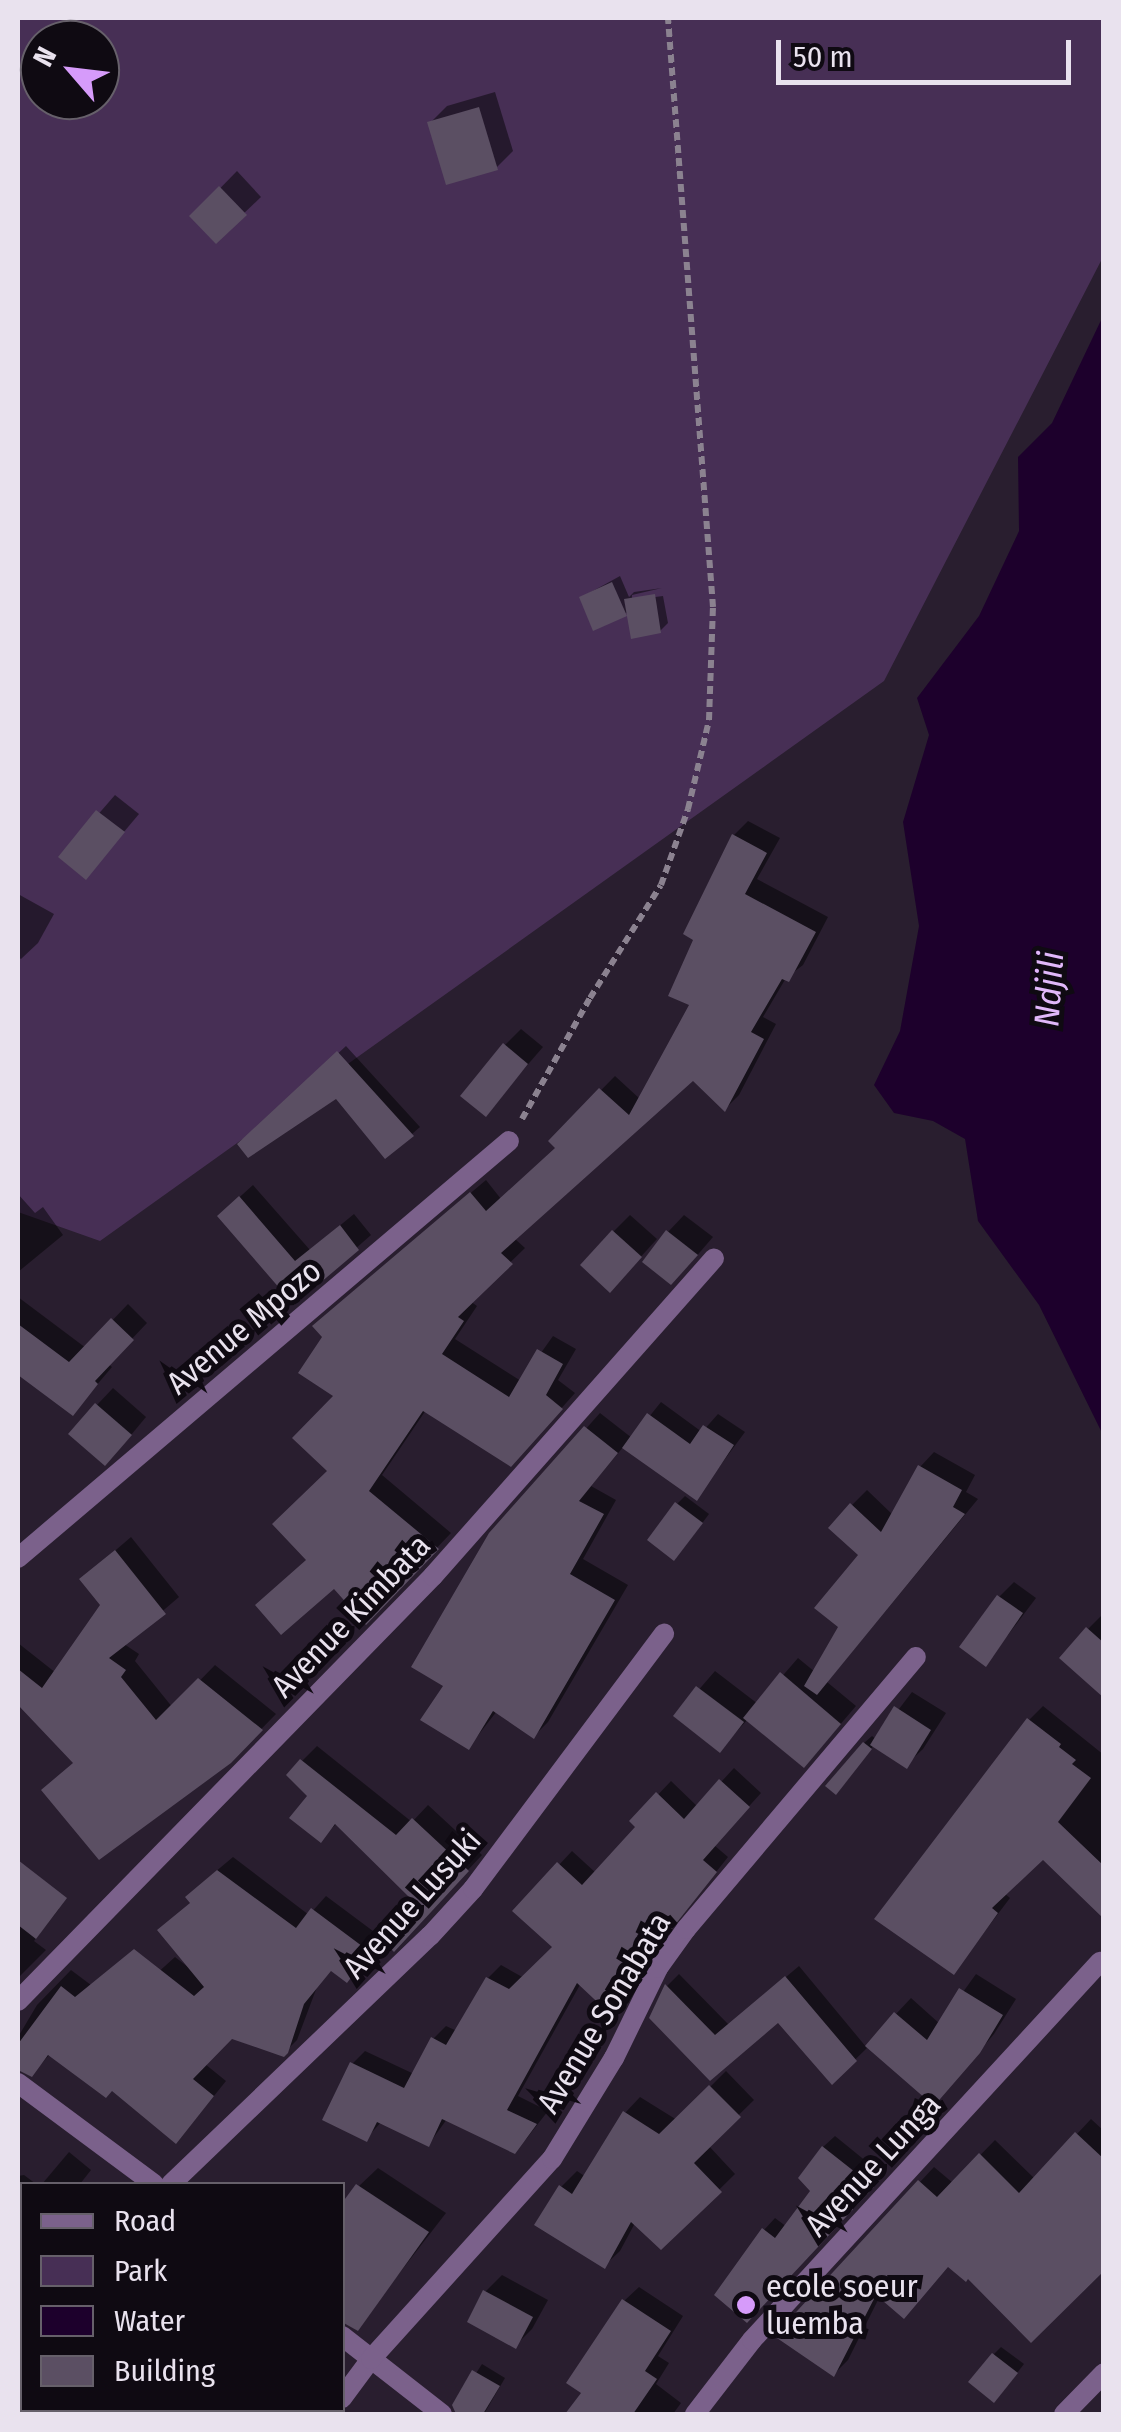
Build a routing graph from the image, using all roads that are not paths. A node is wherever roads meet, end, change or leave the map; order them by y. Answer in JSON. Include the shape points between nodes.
{"nodes":[{"id":1,"x":509,"y":1141,"type":"road end"},
{"id":2,"x":714,"y":1258,"type":"dead end"},
{"id":3,"x":18,"y":1558,"type":"edge"},
{"id":4,"x":664,"y":1634,"type":"dead end"},
{"id":5,"x":916,"y":1657,"type":"dead end"},
{"id":6,"x":1100,"y":1962,"type":"dead end"},
{"id":7,"x":18,"y":2001,"type":"edge"},
{"id":8,"x":18,"y":2083,"type":"edge"},
{"id":9,"x":151,"y":2182,"type":"edge"},
{"id":10,"x":173,"y":2182,"type":"edge"},
{"id":11,"x":345,"y":2338,"type":"edge"},
{"id":12,"x":371,"y":2359,"type":"junction"},
{"id":13,"x":1104,"y":2373,"type":"edge"},
{"id":14,"x":345,"y":2394,"type":"edge"},
{"id":15,"x":442,"y":2414,"type":"edge"},
{"id":16,"x":695,"y":2414,"type":"edge"},
{"id":17,"x":1064,"y":2414,"type":"edge"}],
"edges":[{"from":1,"to":3,"type":"street","name":"Avenue Mpozo"},
{"from":2,"to":7,"type":"street","name":"Avenue Kimbata","via":[[433,1576]]},
{"from":4,"to":10,"type":"street","name":"Avenue Lusuki","via":[[430,1936]]},
{"from":5,"to":12,"type":"street","name":"Avenue Sonabata","via":[[686,1929],[552,2159]]},
{"from":6,"to":16,"type":"street","name":"Avenue Lunga","via":[[752,2340]]},
{"from":8,"to":9,"type":"street"},
{"from":11,"to":12,"type":"street"},
{"from":12,"to":14,"type":"street","name":"Avenue Sonabata"},
{"from":12,"to":15,"type":"street"},
{"from":13,"to":17,"type":"street"}]}
